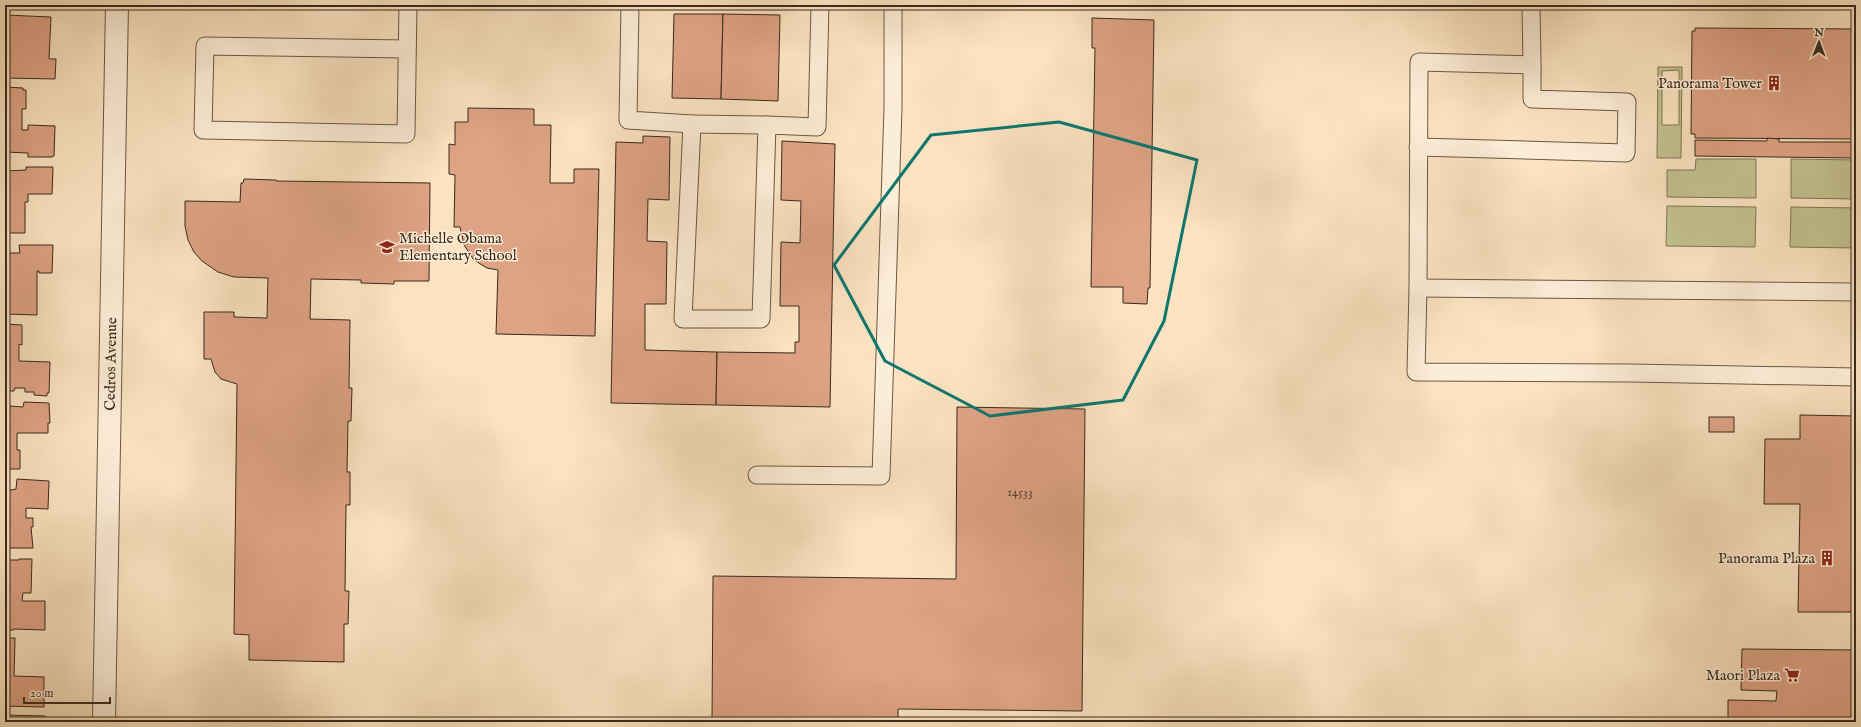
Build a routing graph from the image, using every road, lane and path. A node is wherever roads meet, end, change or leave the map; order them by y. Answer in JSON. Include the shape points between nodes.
{"nodes":[{"id":1,"x":118,"y":5,"type":"edge"},
{"id":2,"x":408,"y":5,"type":"edge"},
{"id":3,"x":630,"y":5,"type":"edge"},
{"id":4,"x":820,"y":5,"type":"edge"},
{"id":5,"x":893,"y":5,"type":"edge"},
{"id":6,"x":1531,"y":5,"type":"edge"},
{"id":7,"x":407,"y":49,"type":"junction"},
{"id":8,"x":1532,"y":65,"type":"junction"},
{"id":9,"x":692,"y":124,"type":"junction"},
{"id":10,"x":767,"y":125,"type":"junction"},
{"id":11,"x":1418,"y":147,"type":"junction"},
{"id":12,"x":1418,"y":288,"type":"junction"},
{"id":13,"x":1856,"y":292,"type":"edge"},
{"id":14,"x":1856,"y":378,"type":"edge"},
{"id":15,"x":757,"y":475,"type":"dead end"},
{"id":16,"x":104,"y":722,"type":"edge"}],
"edges":[{"from":1,"to":16,"type":"street","name":"Cedros Avenue"},
{"from":2,"to":7,"type":"lane"},
{"from":3,"to":9,"type":"lane","via":[[628,120]]},
{"from":4,"to":10,"type":"lane","via":[[817,127]]},
{"from":5,"to":15,"type":"lane","via":[[881,476]]},
{"from":6,"to":8,"type":"lane"},
{"from":7,"to":7,"type":"lane","via":[[406,134],[203,130],[205,46]]},
{"from":8,"to":11,"type":"lane","via":[[1419,62]]},
{"from":8,"to":11,"type":"lane","via":[[1532,99],[1626,102],[1626,153]]},
{"from":9,"to":10,"type":"lane"},
{"from":9,"to":10,"type":"lane","via":[[683,319],[761,319]]},
{"from":11,"to":12,"type":"lane"},
{"from":12,"to":13,"type":"lane"},
{"from":12,"to":14,"type":"lane","via":[[1416,372]]}]}
